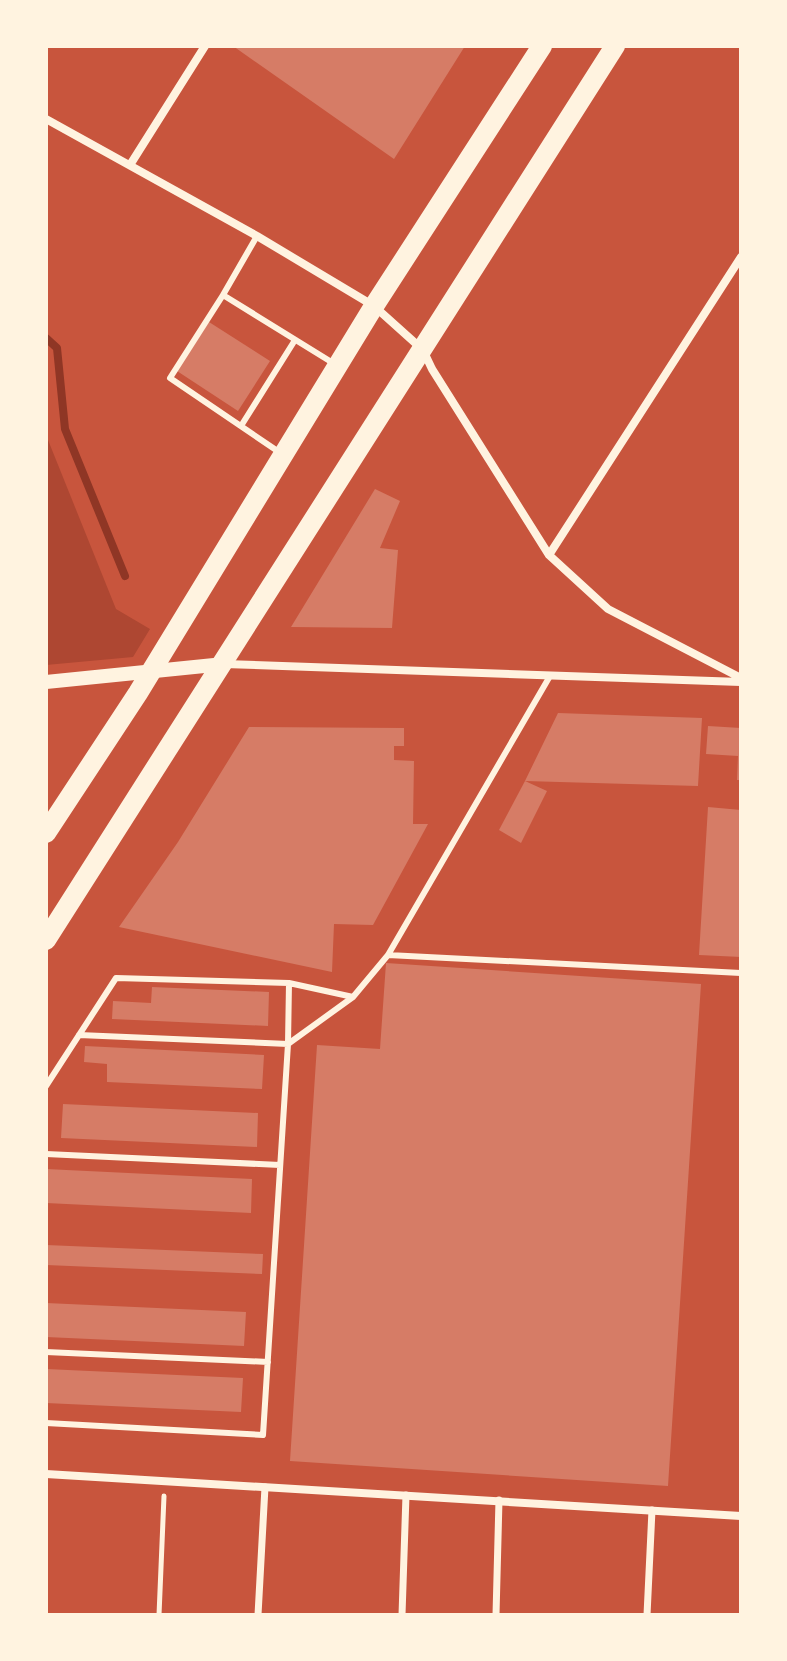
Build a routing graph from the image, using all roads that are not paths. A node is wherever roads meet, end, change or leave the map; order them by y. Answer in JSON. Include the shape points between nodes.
{"nodes":[{"id":1,"x":205,"y":46,"type":"edge"},
{"id":2,"x":542,"y":46,"type":"edge"},
{"id":3,"x":615,"y":46,"type":"edge"},
{"id":4,"x":46,"y":119,"type":"edge"},
{"id":5,"x":130,"y":165,"type":"junction"},
{"id":6,"x":257,"y":236,"type":"junction"},
{"id":7,"x":741,"y":257,"type":"edge"},
{"id":8,"x":223,"y":295,"type":"junction"},
{"id":9,"x":374,"y":306,"type":"junction"},
{"id":10,"x":295,"y":340,"type":"junction"},
{"id":11,"x":423,"y":350,"type":"junction"},
{"id":12,"x":338,"y":365,"type":"junction"},
{"id":13,"x":241,"y":426,"type":"junction"},
{"id":14,"x":283,"y":454,"type":"junction"},
{"id":15,"x":549,"y":555,"type":"junction"},
{"id":16,"x":223,"y":665,"type":"junction"},
{"id":17,"x":152,"y":670,"type":"junction"},
{"id":18,"x":550,"y":676,"type":"junction"},
{"id":19,"x":741,"y":680,"type":"edge"},
{"id":20,"x":46,"y":682,"type":"edge"},
{"id":21,"x":46,"y":833,"type":"edge"},
{"id":22,"x":46,"y":940,"type":"edge"},
{"id":23,"x":388,"y":955,"type":"junction"},
{"id":24,"x":741,"y":973,"type":"edge"},
{"id":25,"x":289,"y":983,"type":"junction"},
{"id":26,"x":353,"y":997,"type":"junction"},
{"id":27,"x":79,"y":1035,"type":"junction"},
{"id":28,"x":288,"y":1044,"type":"junction"},
{"id":29,"x":46,"y":1086,"type":"edge"},
{"id":30,"x":46,"y":1154,"type":"edge"},
{"id":31,"x":280,"y":1165,"type":"junction"},
{"id":32,"x":46,"y":1352,"type":"edge"},
{"id":33,"x":268,"y":1362,"type":"junction"},
{"id":34,"x":46,"y":1423,"type":"edge"},
{"id":35,"x":46,"y":1474,"type":"edge"},
{"id":36,"x":265,"y":1487,"type":"junction"},
{"id":37,"x":406,"y":1495,"type":"junction"},
{"id":38,"x":499,"y":1500,"type":"junction"},
{"id":39,"x":652,"y":1510,"type":"junction"},
{"id":40,"x":741,"y":1516,"type":"edge"},
{"id":41,"x":258,"y":1615,"type":"edge"},
{"id":42,"x":402,"y":1615,"type":"edge"},
{"id":43,"x":496,"y":1615,"type":"edge"},
{"id":44,"x":647,"y":1615,"type":"edge"}],
"edges":[{"from":1,"to":5,"type":"street"},
{"from":2,"to":9,"type":"main road"},
{"from":3,"to":11,"type":"main road"},
{"from":4,"to":5,"type":"street"},
{"from":5,"to":6,"type":"street"},
{"from":6,"to":8,"type":"lane"},
{"from":6,"to":9,"type":"street"},
{"from":7,"to":15,"type":"street"},
{"from":8,"to":10,"type":"lane"},
{"from":8,"to":13,"type":"lane","via":[[170,378]]},
{"from":9,"to":11,"type":"street"},
{"from":9,"to":12,"type":"main road"},
{"from":10,"to":12,"type":"lane"},
{"from":10,"to":13,"type":"lane"},
{"from":11,"to":15,"type":"street"},
{"from":11,"to":16,"type":"main road"},
{"from":12,"to":14,"type":"main road"},
{"from":13,"to":14,"type":"lane"},
{"from":14,"to":17,"type":"main road"},
{"from":15,"to":19,"type":"street","via":[[608,609]]},
{"from":16,"to":17,"type":"street"},
{"from":16,"to":18,"type":"street"},
{"from":16,"to":22,"type":"main road"},
{"from":17,"to":20,"type":"street"},
{"from":17,"to":21,"type":"main road"},
{"from":18,"to":19,"type":"street"},
{"from":18,"to":23,"type":"lane"},
{"from":23,"to":24,"type":"lane"},
{"from":23,"to":26,"type":"lane"},
{"from":25,"to":26,"type":"lane"},
{"from":25,"to":27,"type":"lane","via":[[116,978]]},
{"from":25,"to":28,"type":"lane"},
{"from":26,"to":28,"type":"lane"},
{"from":27,"to":28,"type":"lane"},
{"from":27,"to":29,"type":"lane"},
{"from":28,"to":31,"type":"lane"},
{"from":30,"to":31,"type":"lane"},
{"from":31,"to":33,"type":"lane"},
{"from":32,"to":33,"type":"lane"},
{"from":33,"to":34,"type":"lane","via":[[263,1435]]},
{"from":35,"to":36,"type":"street"},
{"from":36,"to":37,"type":"street"},
{"from":36,"to":41,"type":"street"},
{"from":37,"to":38,"type":"street"},
{"from":37,"to":42,"type":"street"},
{"from":38,"to":39,"type":"street"},
{"from":38,"to":43,"type":"street"},
{"from":39,"to":40,"type":"street"},
{"from":39,"to":44,"type":"street"}]}
